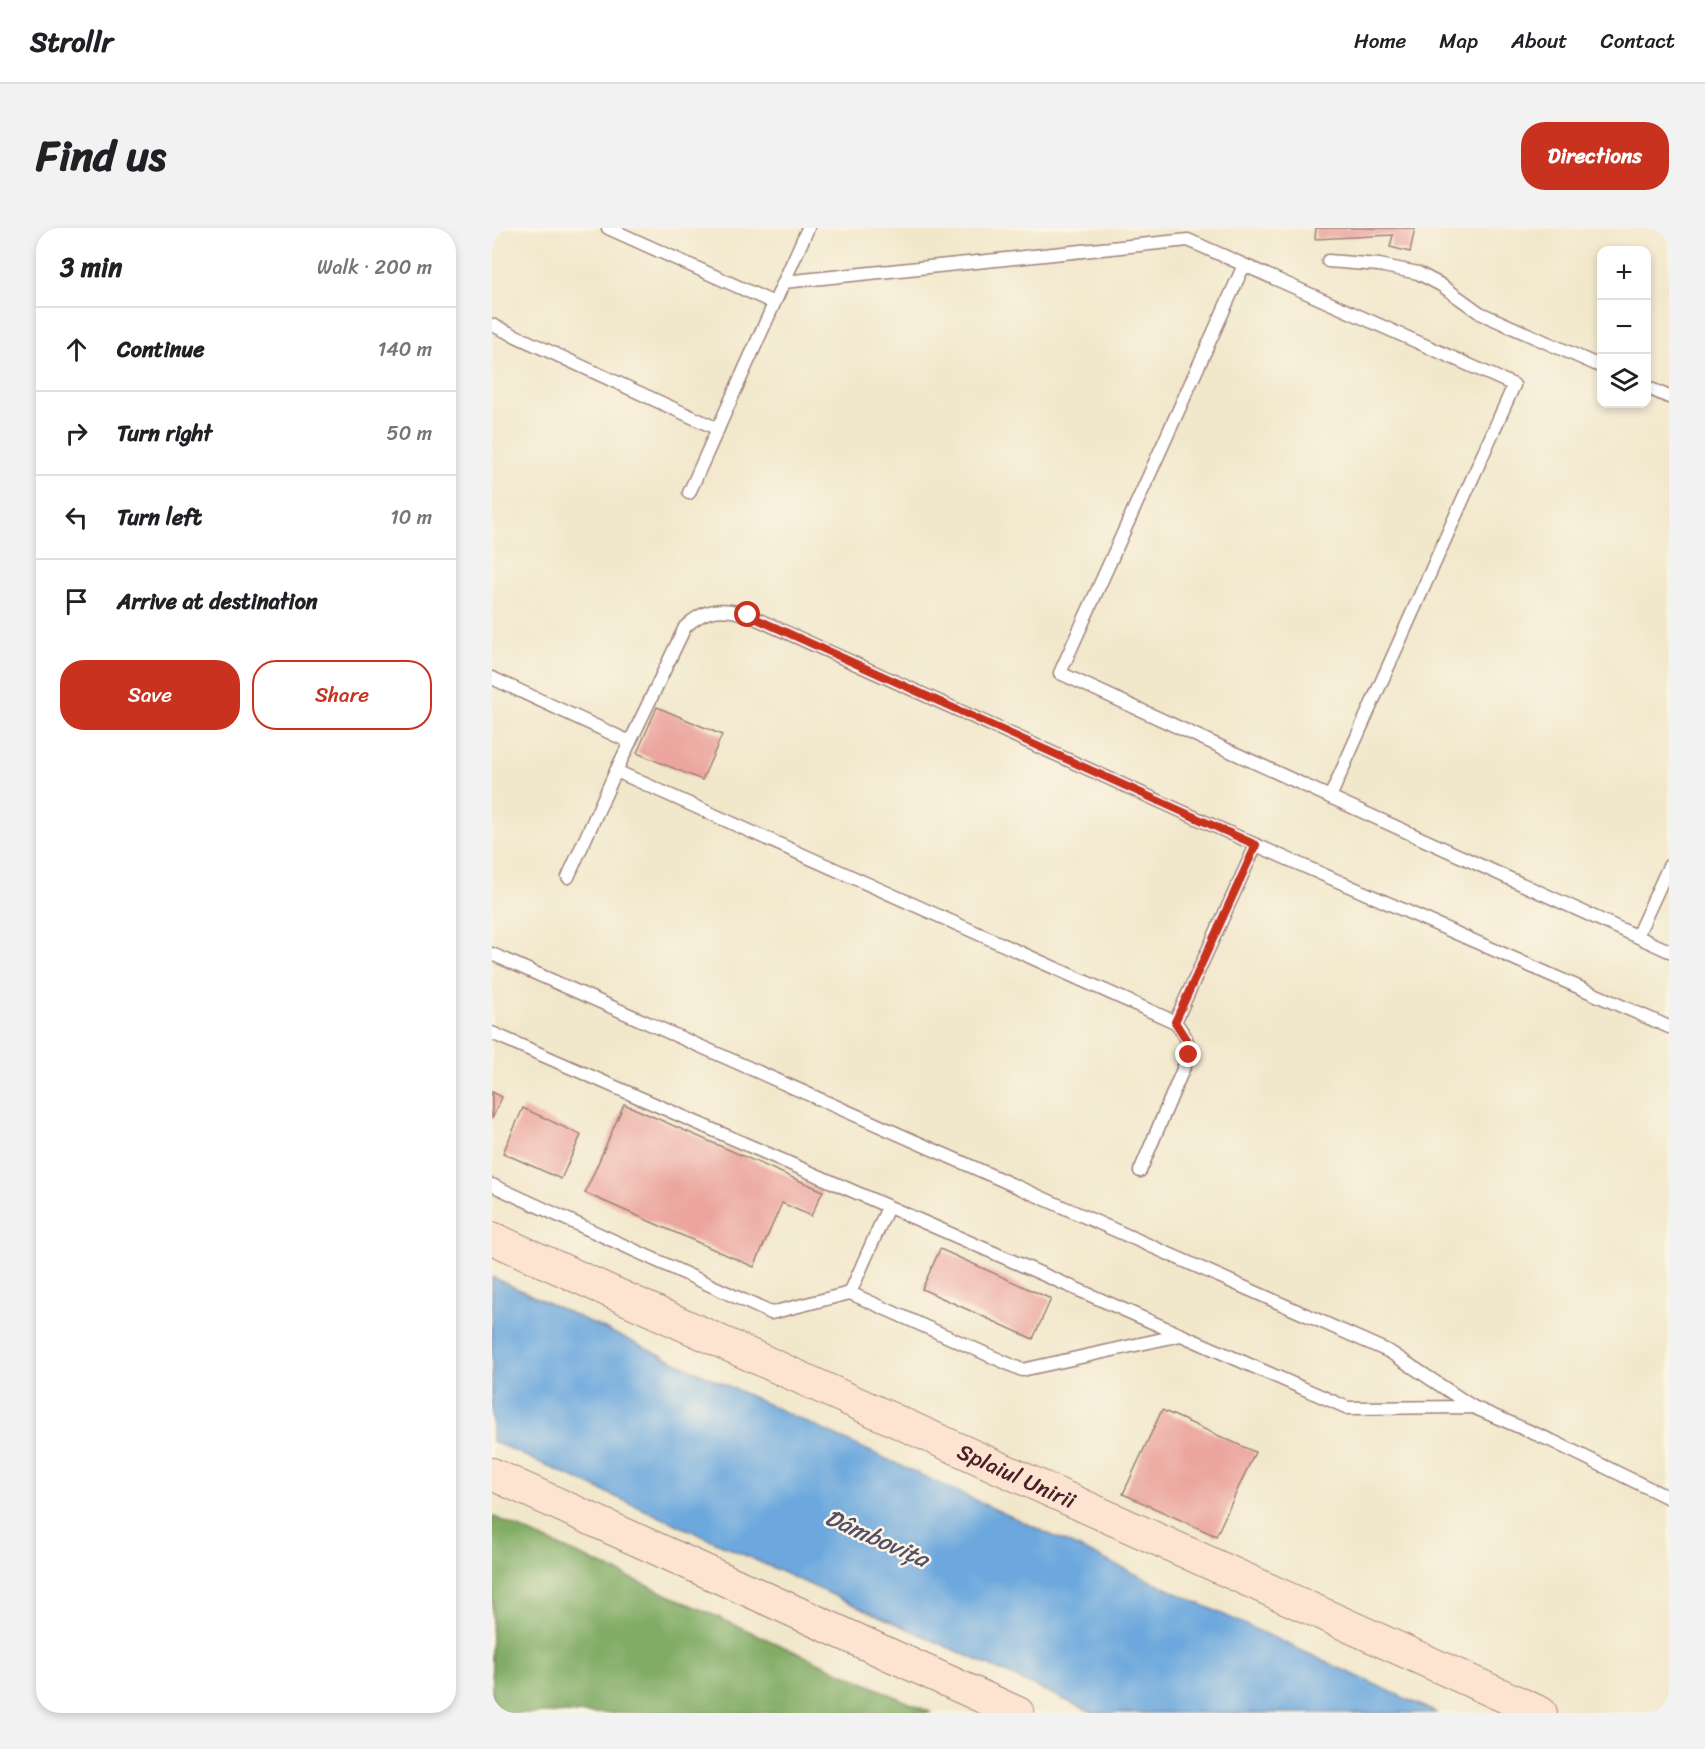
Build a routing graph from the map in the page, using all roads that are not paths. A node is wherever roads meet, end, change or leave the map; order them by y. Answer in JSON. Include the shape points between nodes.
{"nodes":[{"id":1,"x":608,"y":228,"type":"edge"},
{"id":2,"x":808,"y":228,"type":"edge"},
{"id":3,"x":1328,"y":261,"type":"dead end"},
{"id":4,"x":1244,"y":265,"type":"junction"},
{"id":5,"x":784,"y":282,"type":"junction"},
{"id":6,"x":774,"y":303,"type":"junction"},
{"id":7,"x":492,"y":325,"type":"edge"},
{"id":8,"x":1597,"y":365,"type":"edge"},
{"id":9,"x":1651,"y":389,"type":"edge"},
{"id":10,"x":1669,"y":397,"type":"edge"},
{"id":11,"x":718,"y":429,"type":"junction"},
{"id":12,"x":689,"y":494,"type":"dead end"},
{"id":13,"x":492,"y":678,"type":"edge"},
{"id":14,"x":630,"y":742,"type":"junction"},
{"id":15,"x":616,"y":771,"type":"junction"},
{"id":16,"x":1330,"y":797,"type":"junction"},
{"id":17,"x":1256,"y":845,"type":"junction"},
{"id":18,"x":1669,"y":867,"type":"edge"},
{"id":19,"x":568,"y":877,"type":"dead end"},
{"id":20,"x":1637,"y":936,"type":"junction"},
{"id":21,"x":1669,"y":951,"type":"edge"},
{"id":22,"x":492,"y":954,"type":"edge"},
{"id":23,"x":1175,"y":1022,"type":"junction"},
{"id":24,"x":1669,"y":1027,"type":"edge"},
{"id":25,"x":492,"y":1033,"type":"edge"},
{"id":26,"x":1140,"y":1171,"type":"dead end"},
{"id":27,"x":492,"y":1185,"type":"edge"},
{"id":28,"x":888,"y":1207,"type":"junction"},
{"id":29,"x":492,"y":1239,"type":"edge"},
{"id":30,"x":850,"y":1293,"type":"junction"},
{"id":31,"x":1181,"y":1335,"type":"junction"},
{"id":32,"x":1473,"y":1407,"type":"junction"},
{"id":33,"x":492,"y":1474,"type":"edge"},
{"id":34,"x":1669,"y":1498,"type":"edge"},
{"id":35,"x":1018,"y":1713,"type":"edge"},
{"id":36,"x":1541,"y":1713,"type":"edge"}],
"edges":[{"from":1,"to":6,"type":"lane"},
{"from":2,"to":5,"type":"lane"},
{"from":3,"to":8,"type":"lane","via":[[1418,273],[1436,281],[1480,313]]},
{"from":4,"to":5,"type":"lane","via":[[1188,240]]},
{"from":4,"to":16,"type":"lane","via":[[1060,674]]},
{"from":4,"to":16,"type":"lane","via":[[1514,385]]},
{"from":5,"to":6,"type":"lane"},
{"from":6,"to":11,"type":"lane"},
{"from":7,"to":11,"type":"lane"},
{"from":9,"to":10,"type":"lane"},
{"from":11,"to":12,"type":"lane"},
{"from":13,"to":14,"type":"lane"},
{"from":14,"to":15,"type":"lane"},
{"from":14,"to":17,"type":"lane","via":[[685,627],[710,611],[729,609]]},
{"from":15,"to":19,"type":"lane"},
{"from":15,"to":23,"type":"lane"},
{"from":16,"to":20,"type":"lane"},
{"from":17,"to":23,"type":"lane"},
{"from":17,"to":24,"type":"lane"},
{"from":18,"to":20,"type":"lane"},
{"from":20,"to":21,"type":"lane"},
{"from":22,"to":32,"type":"lane","via":[[1390,1352]]},
{"from":23,"to":26,"type":"lane","via":[[1189,1044],[1189,1055]]},
{"from":25,"to":28,"type":"lane"},
{"from":27,"to":30,"type":"lane","via":[[771,1313]]},
{"from":28,"to":30,"type":"lane"},
{"from":28,"to":31,"type":"lane"},
{"from":29,"to":36,"type":"main road","name":"Splaiul Unirii"},
{"from":30,"to":31,"type":"lane","via":[[1022,1370]]},
{"from":31,"to":32,"type":"lane","via":[[1348,1408]]},
{"from":32,"to":34,"type":"lane"},
{"from":33,"to":35,"type":"main road"}]}
